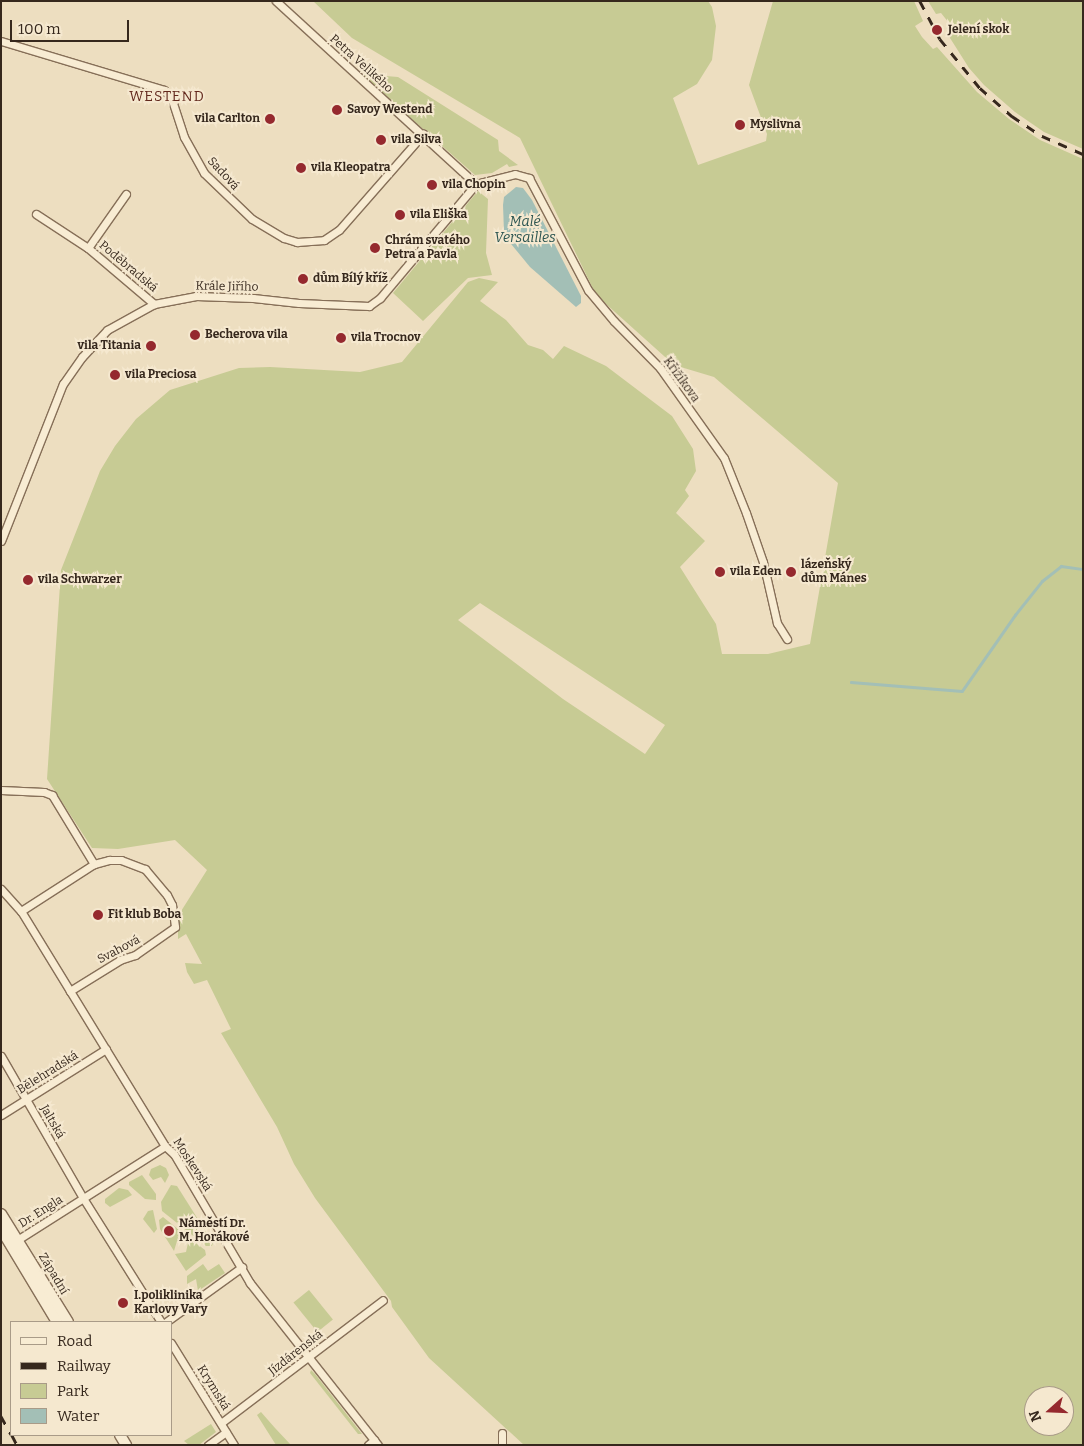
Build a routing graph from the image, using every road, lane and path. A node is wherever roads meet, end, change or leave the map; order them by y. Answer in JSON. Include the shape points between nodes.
{"nodes":[{"id":1,"x":276,"y":1,"type":"edge"},
{"id":2,"x":1,"y":41,"type":"edge"},
{"id":3,"x":423,"y":134,"type":"junction"},
{"id":4,"x":476,"y":184,"type":"junction"},
{"id":5,"x":126,"y":194,"type":"dead end"},
{"id":6,"x":36,"y":214,"type":"dead end"},
{"id":7,"x":88,"y":248,"type":"junction"},
{"id":8,"x":154,"y":304,"type":"junction"},
{"id":9,"x":1,"y":541,"type":"edge"},
{"id":10,"x":787,"y":639,"type":"dead end"},
{"id":11,"x":1,"y":790,"type":"edge"},
{"id":12,"x":94,"y":864,"type":"junction"},
{"id":13,"x":1,"y":889,"type":"edge"},
{"id":14,"x":21,"y":911,"type":"junction"},
{"id":15,"x":70,"y":991,"type":"junction"},
{"id":16,"x":106,"y":1049,"type":"junction"},
{"id":17,"x":1,"y":1056,"type":"edge"},
{"id":18,"x":27,"y":1100,"type":"junction"},
{"id":19,"x":1,"y":1115,"type":"edge"},
{"id":20,"x":165,"y":1146,"type":"junction"},
{"id":21,"x":84,"y":1198,"type":"junction"},
{"id":22,"x":1,"y":1214,"type":"edge"},
{"id":23,"x":1,"y":1229,"type":"edge"},
{"id":24,"x":14,"y":1242,"type":"junction"},
{"id":25,"x":242,"y":1267,"type":"junction"},
{"id":26,"x":383,"y":1300,"type":"dead end"},
{"id":27,"x":56,"y":1321,"type":"edge"},
{"id":28,"x":67,"y":1321,"type":"edge"},
{"id":29,"x":160,"y":1321,"type":"edge"},
{"id":30,"x":167,"y":1321,"type":"edge"},
{"id":31,"x":172,"y":1345,"type":"edge"},
{"id":32,"x":310,"y":1357,"type":"junction"},
{"id":33,"x":221,"y":1423,"type":"junction"},
{"id":34,"x":226,"y":1432,"type":"junction"},
{"id":35,"x":502,"y":1433,"type":"dead end"},
{"id":36,"x":376,"y":1442,"type":"edge"},
{"id":37,"x":208,"y":1445,"type":"edge"},
{"id":38,"x":234,"y":1445,"type":"edge"},
{"id":39,"x":368,"y":1445,"type":"edge"},
{"id":40,"x":502,"y":1445,"type":"edge"}],
"edges":[{"from":1,"to":3,"type":"street","name":"Petra Velikého"},
{"from":2,"to":3,"type":"street","name":"Sadová","via":[[164,90],[171,97],[184,137],[204,173],[252,219],[297,242],[324,240],[339,230]]},
{"from":3,"to":4,"type":"street","name":"Petra Velikého"},
{"from":4,"to":8,"type":"street","name":"Krále Jiřího","via":[[380,298],[369,306],[224,296],[196,296]]},
{"from":4,"to":10,"type":"street","name":"Křižíkova","via":[[514,174],[529,178],[588,290],[614,322],[660,368],[724,458],[760,554],[777,623]]},
{"from":5,"to":7,"type":"street","name":"Poděbradská"},
{"from":6,"to":7,"type":"street","name":"Poděbradská"},
{"from":7,"to":8,"type":"street","name":"Poděbradská"},
{"from":8,"to":9,"type":"street","name":"Krále Jiřího","via":[[107,330],[82,356],[62,384]]},
{"from":11,"to":12,"type":"street","via":[[52,795]]},
{"from":12,"to":14,"type":"street","name":"Svahová"},
{"from":12,"to":15,"type":"street","name":"Svahová","via":[[121,860],[145,869],[168,895],[175,927],[134,955],[120,960]]},
{"from":13,"to":14,"type":"street","name":"Moskevská"},
{"from":14,"to":15,"type":"street","name":"Moskevská"},
{"from":15,"to":16,"type":"street","name":"Moskevská"},
{"from":16,"to":18,"type":"street","name":"Bělehradská"},
{"from":16,"to":20,"type":"street","name":"Moskevská"},
{"from":17,"to":18,"type":"street","name":"Jaltská"},
{"from":18,"to":19,"type":"street","name":"Bělehradská"},
{"from":18,"to":21,"type":"street","name":"Jaltská"},
{"from":20,"to":21,"type":"street"},
{"from":20,"to":25,"type":"street","name":"Moskevská","via":[[174,1154]]},
{"from":21,"to":24,"type":"street","name":"Dr. Engla"},
{"from":21,"to":29,"type":"street"},
{"from":22,"to":24,"type":"street"},
{"from":23,"to":24,"type":"street"},
{"from":24,"to":27,"type":"street","name":"Západní"},
{"from":24,"to":28,"type":"street","name":"Západní"},
{"from":25,"to":30,"type":"street"},
{"from":25,"to":32,"type":"street","name":"Moskevská","via":[[250,1284]]},
{"from":26,"to":32,"type":"street","name":"Jízdárenská"},
{"from":31,"to":33,"type":"street","name":"Krymská"},
{"from":32,"to":33,"type":"street","name":"Jízdárenská"},
{"from":32,"to":36,"type":"street","name":"Moskevská"},
{"from":33,"to":34,"type":"street","name":"Krymská"},
{"from":34,"to":37,"type":"street"},
{"from":34,"to":38,"type":"street","name":"Krymská"},
{"from":35,"to":40,"type":"street"},
{"from":36,"to":39,"type":"street"}]}
